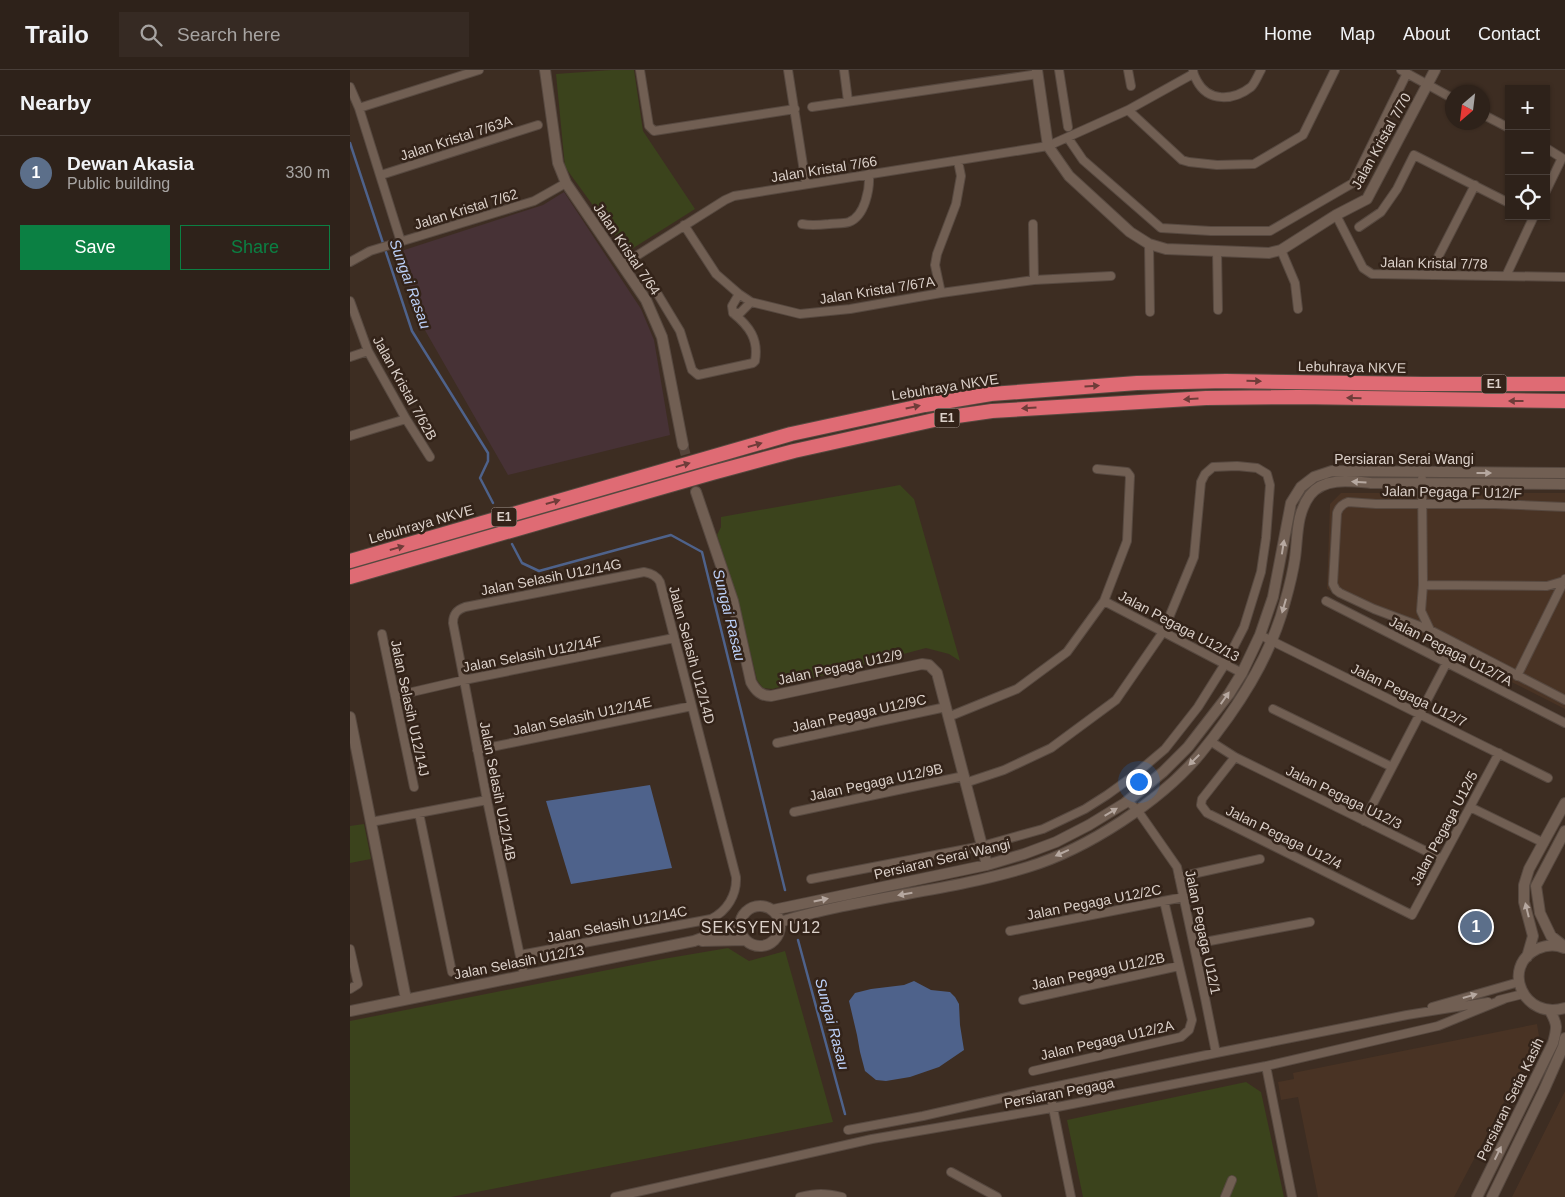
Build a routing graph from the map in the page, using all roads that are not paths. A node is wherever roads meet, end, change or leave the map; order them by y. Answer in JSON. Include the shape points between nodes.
{"nodes":[{"id":1,"x":479,"y":70,"type":"edge"},
{"id":2,"x":545,"y":70,"type":"edge"},
{"id":3,"x":640,"y":70,"type":"edge"},
{"id":4,"x":788,"y":70,"type":"edge"},
{"id":5,"x":844,"y":70,"type":"edge"},
{"id":6,"x":1059,"y":70,"type":"edge"},
{"id":7,"x":1128,"y":70,"type":"edge"},
{"id":8,"x":1261,"y":70,"type":"edge"},
{"id":9,"x":1335,"y":70,"type":"edge"},
{"id":10,"x":1435,"y":70,"type":"edge"},
{"id":11,"x":1038,"y":72,"type":"edge"},
{"id":12,"x":1193,"y":72,"type":"edge"},
{"id":13,"x":1404,"y":72,"type":"edge"},
{"id":14,"x":1018,"y":73,"type":"edge"},
{"id":15,"x":1428,"y":85,"type":"junction"},
{"id":16,"x":1131,"y":86,"type":"dead end"},
{"id":17,"x":350,"y":88,"type":"edge"},
{"id":18,"x":1445,"y":94,"type":"edge"},
{"id":19,"x":848,"y":102,"type":"junction"},
{"id":20,"x":812,"y":107,"type":"dead end"},
{"id":21,"x":359,"y":108,"type":"junction"},
{"id":22,"x":795,"y":109,"type":"junction"},
{"id":23,"x":1128,"y":110,"type":"junction"},
{"id":24,"x":1490,"y":118,"type":"edge"},
{"id":25,"x":538,"y":125,"type":"dead end"},
{"id":26,"x":1505,"y":126,"type":"edge"},
{"id":27,"x":1068,"y":127,"type":"dead end"},
{"id":28,"x":1068,"y":138,"type":"junction"},
{"id":29,"x":1048,"y":146,"type":"junction"},
{"id":30,"x":1550,"y":151,"type":"edge"},
{"id":31,"x":1563,"y":159,"type":"edge"},
{"id":32,"x":958,"y":161,"type":"junction"},
{"id":33,"x":381,"y":174,"type":"junction"},
{"id":34,"x":869,"y":174,"type":"junction"},
{"id":35,"x":566,"y":183,"type":"junction"},
{"id":36,"x":1550,"y":183,"type":"edge"},
{"id":37,"x":806,"y":184,"type":"junction"},
{"id":38,"x":1475,"y":185,"type":"junction"},
{"id":39,"x":1505,"y":201,"type":"edge"},
{"id":40,"x":1336,"y":215,"type":"junction"},
{"id":41,"x":1532,"y":220,"type":"edge"},
{"id":42,"x":802,"y":224,"type":"dead end"},
{"id":43,"x":1033,"y":224,"type":"dead end"},
{"id":44,"x":684,"y":225,"type":"junction"},
{"id":45,"x":1359,"y":227,"type":"dead end"},
{"id":46,"x":397,"y":244,"type":"junction"},
{"id":47,"x":1149,"y":244,"type":"junction"},
{"id":48,"x":1217,"y":250,"type":"junction"},
{"id":49,"x":1281,"y":250,"type":"junction"},
{"id":50,"x":350,"y":262,"type":"edge"},
{"id":51,"x":622,"y":265,"type":"junction"},
{"id":52,"x":1434,"y":265,"type":"dead end"},
{"id":53,"x":1110,"y":276,"type":"dead end"},
{"id":54,"x":1506,"y":276,"type":"junction"},
{"id":55,"x":1565,"y":277,"type":"edge"},
{"id":56,"x":648,"y":278,"type":"dead end"},
{"id":57,"x":1034,"y":280,"type":"junction"},
{"id":58,"x":941,"y":293,"type":"junction"},
{"id":59,"x":739,"y":294,"type":"junction"},
{"id":60,"x":350,"y":301,"type":"edge"},
{"id":61,"x":751,"y":302,"type":"junction"},
{"id":62,"x":1218,"y":310,"type":"dead end"},
{"id":63,"x":1298,"y":310,"type":"dead end"},
{"id":64,"x":1150,"y":312,"type":"dead end"},
{"id":65,"x":733,"y":313,"type":"junction"},
{"id":66,"x":368,"y":351,"type":"junction"},
{"id":67,"x":350,"y":357,"type":"edge"},
{"id":68,"x":1565,"y":384,"type":"edge"},
{"id":69,"x":1565,"y":401,"type":"edge"},
{"id":70,"x":406,"y":419,"type":"junction"},
{"id":71,"x":350,"y":436,"type":"edge"},
{"id":72,"x":683,"y":445,"type":"tunnel mouth"},
{"id":73,"x":430,"y":457,"type":"dead end"},
{"id":74,"x":1097,"y":469,"type":"dead end"},
{"id":75,"x":1422,"y":472,"type":"junction"},
{"id":76,"x":1565,"y":473,"type":"edge"},
{"id":77,"x":1422,"y":484,"type":"junction"},
{"id":78,"x":1565,"y":484,"type":"edge"},
{"id":79,"x":696,"y":492,"type":"tunnel mouth"},
{"id":80,"x":1423,"y":504,"type":"junction"},
{"id":81,"x":1565,"y":507,"type":"edge"},
{"id":82,"x":350,"y":561,"type":"edge"},
{"id":83,"x":651,"y":574,"type":"joint"},
{"id":84,"x":350,"y":577,"type":"edge"},
{"id":85,"x":1564,"y":580,"type":"edge"},
{"id":86,"x":1423,"y":584,"type":"junction"},
{"id":87,"x":1104,"y":601,"type":"junction"},
{"id":88,"x":1326,"y":601,"type":"dead end"},
{"id":89,"x":456,"y":611,"type":"joint"},
{"id":90,"x":1430,"y":630,"type":"junction"},
{"id":91,"x":1163,"y":632,"type":"junction"},
{"id":92,"x":382,"y":634,"type":"dead end"},
{"id":93,"x":1260,"y":635,"type":"junction"},
{"id":94,"x":674,"y":638,"type":"junction"},
{"id":95,"x":1272,"y":641,"type":"junction"},
{"id":96,"x":1446,"y":662,"type":"junction"},
{"id":97,"x":1225,"y":664,"type":"junction"},
{"id":98,"x":1242,"y":673,"type":"junction"},
{"id":99,"x":1517,"y":676,"type":"junction"},
{"id":100,"x":464,"y":680,"type":"junction"},
{"id":101,"x":395,"y":696,"type":"junction"},
{"id":102,"x":1565,"y":700,"type":"edge"},
{"id":103,"x":692,"y":706,"type":"junction"},
{"id":104,"x":1273,"y":709,"type":"dead end"},
{"id":105,"x":947,"y":712,"type":"junction"},
{"id":106,"x":1420,"y":714,"type":"junction"},
{"id":107,"x":350,"y":718,"type":"edge"},
{"id":108,"x":1565,"y":723,"type":"edge"},
{"id":109,"x":1210,"y":741,"type":"junction"},
{"id":110,"x":777,"y":743,"type":"dead end"},
{"id":111,"x":703,"y":746,"type":"joint"},
{"id":112,"x":477,"y":750,"type":"junction"},
{"id":113,"x":1499,"y":753,"type":"junction"},
{"id":114,"x":1235,"y":757,"type":"junction"},
{"id":115,"x":1392,"y":767,"type":"junction"},
{"id":116,"x":1548,"y":778,"type":"dead end"},
{"id":117,"x":965,"y":780,"type":"junction"},
{"id":118,"x":414,"y":787,"type":"dead end"},
{"id":119,"x":487,"y":800,"type":"junction"},
{"id":120,"x":1128,"y":801,"type":"junction"},
{"id":121,"x":1565,"y":803,"type":"edge"},
{"id":122,"x":1470,"y":807,"type":"junction"},
{"id":123,"x":1138,"y":811,"type":"junction"},
{"id":124,"x":794,"y":812,"type":"dead end"},
{"id":125,"x":419,"y":813,"type":"junction"},
{"id":126,"x":1364,"y":821,"type":"junction"},
{"id":127,"x":371,"y":822,"type":"junction"},
{"id":128,"x":1565,"y":831,"type":"edge"},
{"id":129,"x":1544,"y":843,"type":"junction"},
{"id":130,"x":982,"y":846,"type":"junction"},
{"id":131,"x":1260,"y":859,"type":"dead end"},
{"id":132,"x":1442,"y":859,"type":"junction"},
{"id":133,"x":987,"y":866,"type":"junction"},
{"id":134,"x":1179,"y":877,"type":"junction"},
{"id":135,"x":811,"y":879,"type":"dead end"},
{"id":136,"x":1184,"y":897,"type":"junction"},
{"id":137,"x":1164,"y":901,"type":"junction"},
{"id":138,"x":773,"y":910,"type":"junction"},
{"id":139,"x":1412,"y":915,"type":"joint"},
{"id":140,"x":780,"y":922,"type":"junction"},
{"id":141,"x":1310,"y":922,"type":"dead end"},
{"id":142,"x":740,"y":924,"type":"junction"},
{"id":143,"x":1010,"y":931,"type":"dead end"},
{"id":144,"x":745,"y":940,"type":"junction"},
{"id":145,"x":694,"y":941,"type":"junction"},
{"id":146,"x":1194,"y":944,"type":"junction"},
{"id":147,"x":1565,"y":948,"type":"edge"},
{"id":148,"x":350,"y":950,"type":"edge"},
{"id":149,"x":520,"y":955,"type":"junction"},
{"id":150,"x":1527,"y":956,"type":"junction"},
{"id":151,"x":1179,"y":966,"type":"junction"},
{"id":152,"x":452,"y":972,"type":"dead end"},
{"id":153,"x":524,"y":975,"type":"junction"},
{"id":154,"x":1519,"y":982,"type":"junction"},
{"id":155,"x":350,"y":988,"type":"edge"},
{"id":156,"x":1523,"y":994,"type":"junction"},
{"id":157,"x":406,"y":999,"type":"junction"},
{"id":158,"x":1023,"y":1000,"type":"dead end"},
{"id":159,"x":1504,"y":1000,"type":"junction"},
{"id":160,"x":1565,"y":1008,"type":"edge"},
{"id":161,"x":350,"y":1011,"type":"edge"},
{"id":162,"x":1550,"y":1011,"type":"junction"},
{"id":163,"x":1406,"y":1015,"type":"junction"},
{"id":164,"x":1565,"y":1038,"type":"edge"},
{"id":165,"x":1216,"y":1053,"type":"junction"},
{"id":166,"x":1565,"y":1058,"type":"edge"},
{"id":167,"x":1266,"y":1066,"type":"junction"},
{"id":168,"x":1033,"y":1070,"type":"dead end"},
{"id":169,"x":1048,"y":1088,"type":"junction"},
{"id":170,"x":1544,"y":1090,"type":"junction"},
{"id":171,"x":1052,"y":1108,"type":"junction"},
{"id":172,"x":848,"y":1130,"type":"dead end"},
{"id":173,"x":951,"y":1172,"type":"dead end"},
{"id":174,"x":1232,"y":1180,"type":"dead end"},
{"id":175,"x":615,"y":1197,"type":"edge"},
{"id":176,"x":800,"y":1197,"type":"edge"},
{"id":177,"x":842,"y":1197,"type":"edge"},
{"id":178,"x":997,"y":1197,"type":"edge"},
{"id":179,"x":1070,"y":1197,"type":"edge"},
{"id":180,"x":1225,"y":1197,"type":"edge"},
{"id":181,"x":1292,"y":1197,"type":"edge"},
{"id":182,"x":1477,"y":1197,"type":"edge"},
{"id":183,"x":1492,"y":1197,"type":"edge"}],
"edges":[{"from":1,"to":21,"type":"street"},
{"from":2,"to":35,"type":"street","name":"Jalan Kristal 7/64","via":[[558,163]]},
{"from":3,"to":22,"type":"street","via":[[649,126],[656,132]]},
{"from":4,"to":22,"type":"street"},
{"from":5,"to":19,"type":"street"},
{"from":6,"to":27,"type":"street"},
{"from":7,"to":16,"type":"street"},
{"from":8,"to":12,"type":"street","via":[[1253,86],[1237,95],[1219,97],[1209,95],[1200,87]]},
{"from":9,"to":23,"type":"street","via":[[1303,135],[1254,164],[1217,165],[1182,160]]},
{"from":10,"to":15,"type":"street","name":"Jalan Kristal 7/70"},
{"from":11,"to":14,"type":"street"},
{"from":11,"to":29,"type":"street","name":"Jalan Kristal 7/70"},
{"from":12,"to":23,"type":"street","name":"Jalan Kristal 7/66"},
{"from":13,"to":15,"type":"street"},
{"from":13,"to":28,"type":"street","via":[[1353,183],[1270,231],[1211,232],[1161,228],[1083,160]]},
{"from":14,"to":19,"type":"street"},
{"from":15,"to":18,"type":"street"},
{"from":15,"to":40,"type":"street","name":"Jalan Kristal 7/70","via":[[1370,194]]},
{"from":17,"to":21,"type":"street"},
{"from":19,"to":20,"type":"street"},
{"from":21,"to":33,"type":"street"},
{"from":22,"to":37,"type":"street"},
{"from":23,"to":28,"type":"street","name":"Jalan Kristal 7/66"},
{"from":24,"to":26,"type":"street"},
{"from":25,"to":33,"type":"street","name":"Jalan Kristal 7/63A"},
{"from":28,"to":29,"type":"street","name":"Jalan Kristal 7/66"},
{"from":29,"to":32,"type":"street","name":"Jalan Kristal 7/66"},
{"from":29,"to":47,"type":"street","name":"Jalan Kristal 7/70","via":[[1069,176],[1130,232]]},
{"from":30,"to":31,"type":"street"},
{"from":31,"to":36,"type":"street"},
{"from":32,"to":34,"type":"street","name":"Jalan Kristal 7/66"},
{"from":32,"to":58,"type":"street","via":[[961,176],[956,204],[935,265]]},
{"from":33,"to":46,"type":"street"},
{"from":34,"to":37,"type":"street","name":"Jalan Kristal 7/66"},
{"from":34,"to":42,"type":"street","via":[[868,195],[856,217],[849,222]]},
{"from":35,"to":46,"type":"street","name":"Jalan Kristal 7/62","via":[[534,201]]},
{"from":35,"to":51,"type":"street","name":"Jalan Kristal 7/64"},
{"from":37,"to":44,"type":"street","name":"Jalan Kristal 7/66","via":[[734,196]]},
{"from":38,"to":39,"type":"street"},
{"from":38,"to":45,"type":"street","via":[[1414,155],[1382,212]]},
{"from":38,"to":52,"type":"street"},
{"from":40,"to":49,"type":"street","name":"Jalan Kristal 7/70"},
{"from":40,"to":54,"type":"street","name":"Jalan Kristal 7/78","via":[[1363,268],[1372,274]]},
{"from":41,"to":54,"type":"street"},
{"from":43,"to":57,"type":"street"},
{"from":44,"to":51,"type":"street","name":"Jalan Kristal 7/66"},
{"from":44,"to":59,"type":"street","name":"Jalan Kristal 7/67A","via":[[716,274]]},
{"from":46,"to":50,"type":"street","name":"Jalan Kristal 7/62","via":[[370,251]]},
{"from":47,"to":48,"type":"street","name":"Jalan Kristal 7/70","via":[[1166,249]]},
{"from":47,"to":64,"type":"street"},
{"from":48,"to":49,"type":"street","name":"Jalan Kristal 7/70","via":[[1269,253]]},
{"from":48,"to":62,"type":"street"},
{"from":49,"to":63,"type":"street","via":[[1294,283]]},
{"from":51,"to":72,"type":"street","name":"Jalan Kristal 7/64","via":[[646,300],[662,337]]},
{"from":53,"to":57,"type":"street","name":"Jalan Kristal 7/67A"},
{"from":54,"to":55,"type":"street","name":"Jalan Kristal 7/78"},
{"from":56,"to":65,"type":"street","via":[[680,331],[692,370],[698,375],[753,363],[752,333]]},
{"from":57,"to":58,"type":"street","name":"Jalan Kristal 7/67A"},
{"from":58,"to":61,"type":"street","name":"Jalan Kristal 7/67A","via":[[800,314]]},
{"from":59,"to":61,"type":"street","name":"Jalan Kristal 7/67A"},
{"from":59,"to":65,"type":"street","via":[[732,306]]},
{"from":60,"to":66,"type":"street","name":"Jalan Kristal 7/62B"},
{"from":61,"to":65,"type":"street","via":[[740,313]]},
{"from":66,"to":67,"type":"street"},
{"from":66,"to":70,"type":"street","name":"Jalan Kristal 7/62B"},
{"from":82,"to":68,"type":"highway","name":"Lebuhraya NKVE","number":"E1","one_way":true,"via":[[791,434],[991,394],[1226,381]]},
{"from":69,"to":84,"type":"highway","number":"E1","one_way":true,"via":[[1206,398],[992,411],[944,418],[794,451]]},
{"from":70,"to":71,"type":"street"},
{"from":70,"to":73,"type":"street","name":"Jalan Kristal 7/62B"},
{"from":74,"to":87,"type":"street","name":"Jalan Pegaga U12/9C","via":[[1127,472],[1130,476],[1128,541]]},
{"from":75,"to":76,"type":"street","name":"Persiaran Serai Wangi","one_way":true},
{"from":75,"to":77,"type":"street"},
{"from":93,"to":75,"type":"street","name":"Persiaran Serai Wangi","one_way":true,"via":[[1273,597],[1291,503],[1301,487],[1314,477],[1332,471]]},
{"from":77,"to":78,"type":"street","name":"Persiaran Serai Wangi"},
{"from":77,"to":80,"type":"street"},
{"from":77,"to":95,"type":"street","name":"Persiaran Serai Wangi","one_way":true,"via":[[1333,482],[1311,494],[1299,519],[1286,600]]},
{"from":79,"to":105,"type":"street","name":"Jalan Pegaga U12/9","via":[[733,600],[755,689],[771,696],[922,664],[929,665],[937,673]]},
{"from":80,"to":81,"type":"street","name":"Jalan Pegaga F U12/F"},
{"from":80,"to":86,"type":"street"},
{"from":80,"to":90,"type":"street","name":"Jalan Pegaga F U12/F","via":[[1348,502],[1341,506],[1337,513],[1333,584],[1340,593]]},
{"from":83,"to":89,"type":"street","name":"Jalan Selasih U12/14G","via":[[644,572]]},
{"from":83,"to":94,"type":"street","name":"Jalan Selasih U12/14D","via":[[660,582]]},
{"from":85,"to":86,"type":"street","via":[[1547,586]]},
{"from":85,"to":99,"type":"street"},
{"from":86,"to":90,"type":"street","via":[[1421,611]]},
{"from":87,"to":91,"type":"street","name":"Jalan Pegaga U12/13"},
{"from":87,"to":105,"type":"street","name":"Jalan Pegaga U12/9C","via":[[1067,652],[1046,669],[1017,689]]},
{"from":88,"to":96,"type":"street","name":"Jalan Pegaga U12/7A"},
{"from":89,"to":100,"type":"street","name":"Jalan Selasih U12/14B","via":[[453,624]]},
{"from":90,"to":99,"type":"street"},
{"from":91,"to":97,"type":"street","name":"Jalan Pegaga U12/13"},
{"from":91,"to":97,"type":"street","name":"Jalan Pegaga U12/9B","via":[[1194,557],[1202,478],[1213,467],[1262,470],[1267,474],[1270,485],[1262,572],[1244,627]]},
{"from":91,"to":117,"type":"street","name":"Jalan Pegaga U12/9B","via":[[1116,700],[1051,748],[1004,770]]},
{"from":92,"to":101,"type":"street","name":"Jalan Selasih U12/14J"},
{"from":93,"to":95,"type":"street","name":"Jalan Pegaga U12/7"},
{"from":93,"to":98,"type":"street","name":"Persiaran Serai Wangi"},
{"from":94,"to":100,"type":"street","name":"Jalan Selasih U12/14F"},
{"from":94,"to":103,"type":"street","name":"Jalan Selasih U12/14D"},
{"from":95,"to":106,"type":"street","name":"Jalan Pegaga U12/7"},
{"from":95,"to":109,"type":"street","name":"Persiaran Serai Wangi","via":[[1240,701]]},
{"from":96,"to":106,"type":"street"},
{"from":96,"to":108,"type":"street","name":"Jalan Pegaga U12/7A"},
{"from":97,"to":98,"type":"street","name":"Jalan Pegaga U12/13"},
{"from":97,"to":130,"type":"street","via":[[1198,707],[1165,749],[1132,777],[1086,809],[1043,829]]},
{"from":120,"to":98,"type":"street","name":"Persiaran Serai Wangi","one_way":true,"via":[[1188,747]]},
{"from":99,"to":102,"type":"street"},
{"from":100,"to":101,"type":"street","name":"Jalan Selasih U12/14F"},
{"from":100,"to":112,"type":"street","name":"Jalan Selasih U12/14B"},
{"from":101,"to":118,"type":"street","name":"Jalan Selasih U12/14J"},
{"from":103,"to":111,"type":"street","name":"Jalan Selasih U12/14D"},
{"from":103,"to":112,"type":"street","name":"Jalan Selasih U12/14E"},
{"from":104,"to":115,"type":"street"},
{"from":105,"to":110,"type":"street","name":"Jalan Pegaga U12/9C"},
{"from":105,"to":117,"type":"street","name":"Jalan Pegaga U12/9"},
{"from":106,"to":113,"type":"street","name":"Jalan Pegaga U12/7"},
{"from":106,"to":115,"type":"street"},
{"from":107,"to":127,"type":"street"},
{"from":109,"to":114,"type":"street","name":"Jalan Pegaga U12/3"},
{"from":109,"to":123,"type":"street","name":"Persiaran Serai Wangi","one_way":true,"via":[[1172,782]]},
{"from":111,"to":149,"type":"street","name":"Jalan Selasih U12/14C","via":[[736,877],[734,895],[724,910],[711,919]]},
{"from":112,"to":119,"type":"street","name":"Jalan Selasih U12/14B"},
{"from":113,"to":116,"type":"street","name":"Jalan Pegaga U12/7"},
{"from":113,"to":122,"type":"street","name":"Jalan Pegaga U12/5"},
{"from":114,"to":126,"type":"street","name":"Jalan Pegaga U12/3"},
{"from":114,"to":139,"type":"street","name":"Jalan Pegaga U12/4","via":[[1202,799],[1201,805],[1207,813]]},
{"from":115,"to":126,"type":"street"},
{"from":117,"to":124,"type":"street","name":"Jalan Pegaga U12/9B"},
{"from":117,"to":130,"type":"street","name":"Jalan Pegaga U12/9"},
{"from":119,"to":125,"type":"street"},
{"from":119,"to":149,"type":"street","name":"Jalan Selasih U12/14B"},
{"from":120,"to":123,"type":"street","name":"Jalan Pegaga U12/1"},
{"from":133,"to":120,"type":"street","name":"Persiaran Serai Wangi","one_way":true,"via":[[1056,842]]},
{"from":121,"to":129,"type":"street"},
{"from":122,"to":129,"type":"street"},
{"from":122,"to":132,"type":"street","name":"Jalan Pegaga U12/5"},
{"from":123,"to":134,"type":"street","name":"Jalan Pegaga U12/1","via":[[1177,867]]},
{"from":123,"to":140,"type":"street","name":"Persiaran Serai Wangi","one_way":true,"via":[[1062,854],[1028,867]]},
{"from":125,"to":127,"type":"street"},
{"from":125,"to":152,"type":"street"},
{"from":126,"to":132,"type":"street","name":"Jalan Pegaga U12/3"},
{"from":127,"to":157,"type":"street"},
{"from":128,"to":147,"type":"street","via":[[1536,886],[1540,913],[1552,936]]},
{"from":150,"to":129,"type":"street","one_way":true,"via":[[1533,936],[1524,902],[1524,884]]},
{"from":130,"to":133,"type":"street","name":"Jalan Pegaga U12/9"},
{"from":130,"to":135,"type":"street"},
{"from":131,"to":134,"type":"street"},
{"from":132,"to":139,"type":"street","name":"Jalan Pegaga U12/5"},
{"from":138,"to":133,"type":"street","name":"Persiaran Serai Wangi","one_way":true},
{"from":134,"to":136,"type":"street","name":"Jalan Pegaga U12/1"},
{"from":136,"to":137,"type":"street","name":"Jalan Pegaga U12/2C"},
{"from":136,"to":146,"type":"street","name":"Jalan Pegaga U12/1"},
{"from":137,"to":143,"type":"street","name":"Jalan Pegaga U12/2C"},
{"from":137,"to":151,"type":"street"},
{"from":138,"to":140,"type":"street"},
{"from":138,"to":142,"type":"street","via":[[755,906],[744,913]]},
{"from":140,"to":144,"type":"street","via":[[779,935],[770,945],[756,946]]},
{"from":141,"to":146,"type":"street"},
{"from":142,"to":144,"type":"street"},
{"from":142,"to":145,"type":"street","name":"Jalan Selasih U12/13"},
{"from":144,"to":145,"type":"street","name":"Jalan Selasih U12/13"},
{"from":145,"to":153,"type":"street","name":"Jalan Selasih U12/13"},
{"from":146,"to":165,"type":"street","name":"Jalan Pegaga U12/1"},
{"from":147,"to":150,"type":"street","via":[[1551,945]]},
{"from":148,"to":155,"type":"street","via":[[358,984]]},
{"from":149,"to":153,"type":"street","name":"Jalan Selasih U12/14B"},
{"from":150,"to":154,"type":"street","via":[[1519,973]]},
{"from":151,"to":158,"type":"street","name":"Jalan Pegaga U12/2B"},
{"from":151,"to":168,"type":"street","name":"Jalan Pegaga U12/2A","via":[[1192,1020],[1190,1030],[1181,1037]]},
{"from":153,"to":157,"type":"street","name":"Jalan Selasih U12/13"},
{"from":154,"to":156,"type":"street"},
{"from":163,"to":154,"type":"street","name":"Persiaran Pegaga","one_way":true},
{"from":156,"to":159,"type":"street","name":"Persiaran Pegaga"},
{"from":156,"to":162,"type":"street","via":[[1539,1009]]},
{"from":157,"to":161,"type":"street","name":"Jalan Selasih U12/13"},
{"from":159,"to":163,"type":"street","name":"Persiaran Pegaga"},
{"from":159,"to":167,"type":"street","name":"Persiaran Pegaga","via":[[1438,1026]]},
{"from":160,"to":162,"type":"street"},
{"from":182,"to":162,"type":"street","name":"Persiaran Setia Kasih","one_way":true,"via":[[1553,1043],[1556,1022]]},
{"from":163,"to":165,"type":"street","name":"Persiaran Pegaga"},
{"from":164,"to":170,"type":"street","name":"Persiaran Setia Kasih"},
{"from":165,"to":169,"type":"street","name":"Persiaran Pegaga"},
{"from":166,"to":170,"type":"street"},
{"from":167,"to":171,"type":"street","name":"Persiaran Pegaga"},
{"from":167,"to":181,"type":"street"},
{"from":169,"to":171,"type":"street"},
{"from":169,"to":172,"type":"street","name":"Persiaran Pegaga"},
{"from":170,"to":183,"type":"street","name":"Persiaran Setia Kasih"},
{"from":171,"to":175,"type":"street","name":"Persiaran Pegaga","via":[[872,1140]]},
{"from":171,"to":179,"type":"street"},
{"from":173,"to":178,"type":"street"},
{"from":174,"to":180,"type":"street"},
{"from":176,"to":177,"type":"street","via":[[826,1193]]}]}
